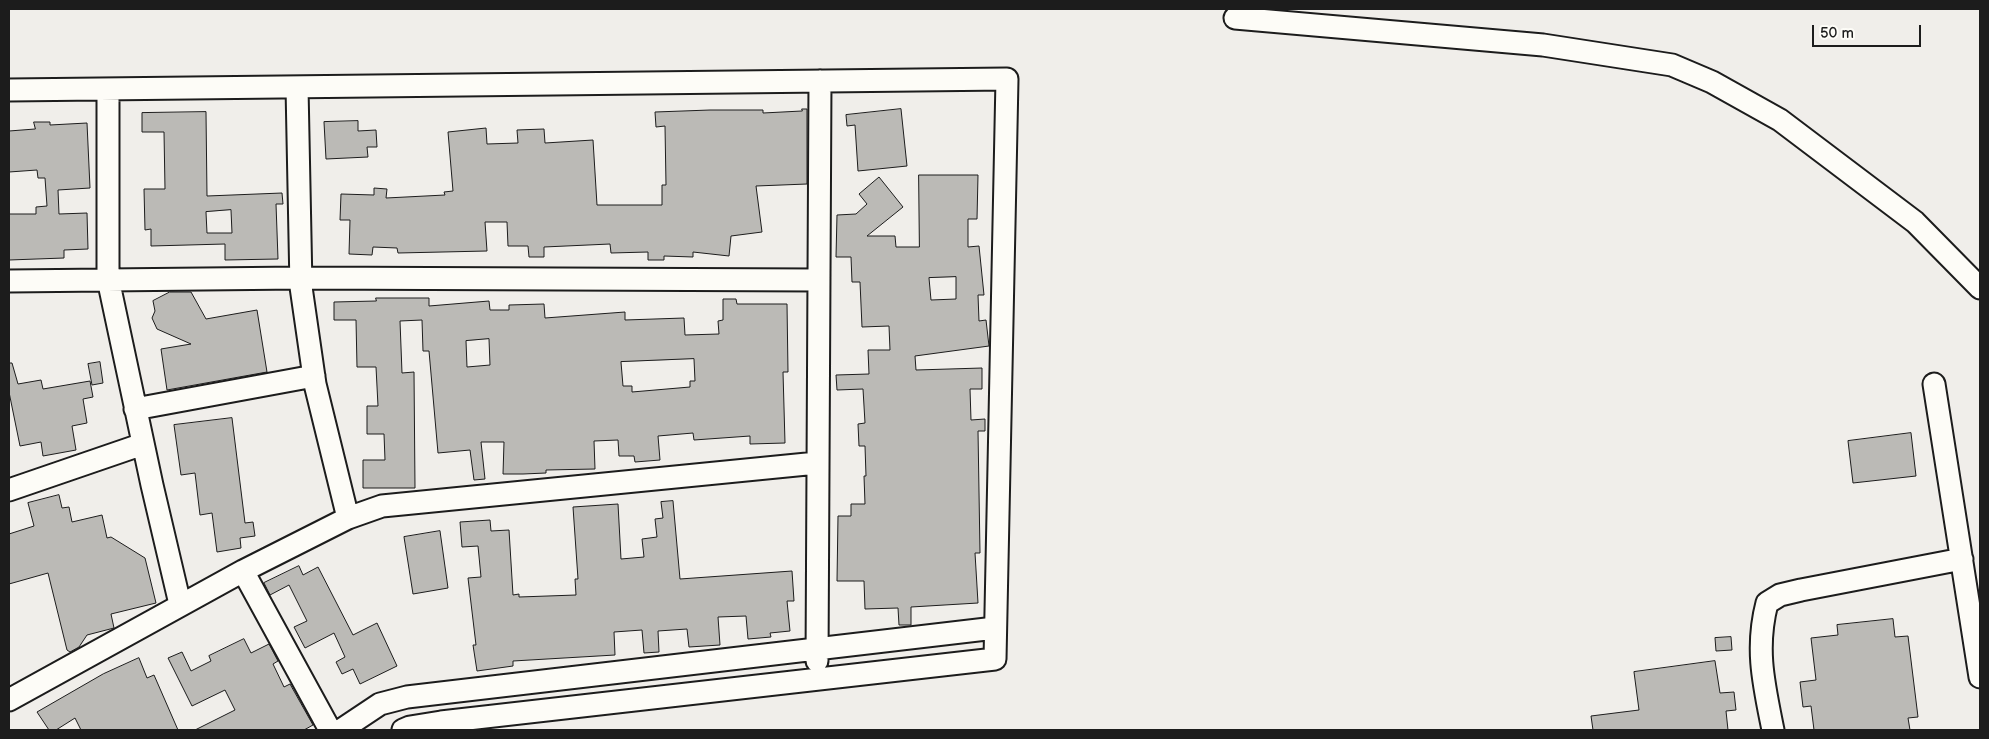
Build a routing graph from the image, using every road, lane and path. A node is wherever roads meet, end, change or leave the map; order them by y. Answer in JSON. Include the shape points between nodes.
{"nodes":[{"id":1,"x":1235,"y":18,"type":"dead end"},
{"id":2,"x":820,"y":81,"type":"junction"},
{"id":3,"x":297,"y":87,"type":"junction"},
{"id":4,"x":108,"y":89,"type":"junction"},
{"id":5,"x":9,"y":90,"type":"edge"},
{"id":6,"x":300,"y":278,"type":"junction"},
{"id":7,"x":108,"y":279,"type":"junction"},
{"id":8,"x":818,"y":280,"type":"junction"},
{"id":9,"x":9,"y":281,"type":"edge"},
{"id":10,"x":1980,"y":288,"type":"edge"},
{"id":11,"x":314,"y":376,"type":"junction"},
{"id":12,"x":1934,"y":384,"type":"dead end"},
{"id":13,"x":136,"y":409,"type":"junction"},
{"id":14,"x":143,"y":444,"type":"junction"},
{"id":15,"x":817,"y":463,"type":"junction"},
{"id":16,"x":9,"y":490,"type":"edge"},
{"id":17,"x":348,"y":518,"type":"junction"},
{"id":18,"x":1962,"y":559,"type":"junction"},
{"id":19,"x":243,"y":570,"type":"junction"},
{"id":20,"x":180,"y":604,"type":"junction"},
{"id":21,"x":995,"y":628,"type":"junction"},
{"id":22,"x":815,"y":647,"type":"junction"},
{"id":23,"x":1979,"y":665,"type":"edge"},
{"id":24,"x":818,"y":678,"type":"junction"},
{"id":25,"x":9,"y":700,"type":"edge"},
{"id":26,"x":330,"y":730,"type":"edge"},
{"id":27,"x":341,"y":730,"type":"edge"},
{"id":28,"x":403,"y":730,"type":"edge"},
{"id":29,"x":1773,"y":730,"type":"edge"}],
"edges":[{"from":1,"to":10,"type":"street","via":[[1543,45],[1672,65],[1712,82],[1780,120],[1915,222]]},
{"from":2,"to":3,"type":"street"},
{"from":2,"to":8,"type":"street"},
{"from":2,"to":21,"type":"street","via":[[1007,80]]},
{"from":3,"to":4,"type":"street"},
{"from":3,"to":6,"type":"street"},
{"from":4,"to":5,"type":"street"},
{"from":4,"to":7,"type":"street"},
{"from":6,"to":7,"type":"street"},
{"from":6,"to":8,"type":"street"},
{"from":6,"to":11,"type":"street"},
{"from":7,"to":9,"type":"street"},
{"from":7,"to":13,"type":"street"},
{"from":8,"to":15,"type":"street"},
{"from":11,"to":13,"type":"street"},
{"from":11,"to":17,"type":"street"},
{"from":12,"to":18,"type":"street"},
{"from":13,"to":14,"type":"street"},
{"from":14,"to":16,"type":"street"},
{"from":14,"to":20,"type":"street"},
{"from":15,"to":17,"type":"street","via":[[382,506]]},
{"from":15,"to":22,"type":"street"},
{"from":17,"to":19,"type":"street"},
{"from":18,"to":23,"type":"street"},
{"from":18,"to":29,"type":"street","via":[[1801,590],[1780,595],[1767,603],[1761,626],[1760,664]]},
{"from":19,"to":20,"type":"street"},
{"from":19,"to":26,"type":"street"},
{"from":20,"to":25,"type":"street"},
{"from":21,"to":22,"type":"street"},
{"from":21,"to":24,"type":"street","via":[[995,658]]},
{"from":22,"to":24,"type":"street"},
{"from":22,"to":27,"type":"street","via":[[408,697],[380,704]]},
{"from":24,"to":28,"type":"street","via":[[441,722]]}]}
